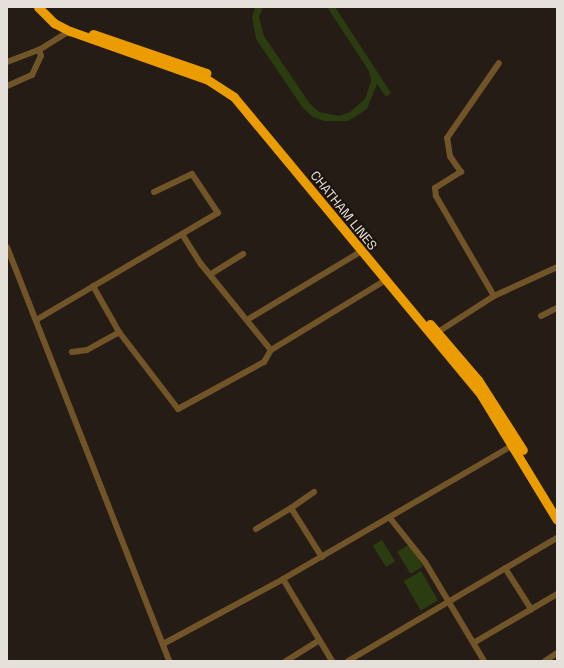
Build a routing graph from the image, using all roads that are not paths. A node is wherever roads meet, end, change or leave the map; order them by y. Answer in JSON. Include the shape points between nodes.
{"nodes":[{"id":1,"x":38,"y":7,"type":"edge"},
{"id":2,"x":46,"y":7,"type":"edge"},
{"id":3,"x":70,"y":31,"type":"junction"},
{"id":4,"x":39,"y":50,"type":"junction"},
{"id":5,"x":7,"y":62,"type":"edge"},
{"id":6,"x":499,"y":63,"type":"dead end"},
{"id":7,"x":7,"y":86,"type":"edge"},
{"id":8,"x":154,"y":192,"type":"dead end"},
{"id":9,"x":182,"y":234,"type":"junction"},
{"id":10,"x":7,"y":247,"type":"edge"},
{"id":11,"x":360,"y":252,"type":"junction"},
{"id":12,"x":243,"y":254,"type":"dead end"},
{"id":13,"x":557,"y":267,"type":"edge"},
{"id":14,"x":211,"y":274,"type":"junction"},
{"id":15,"x":384,"y":281,"type":"junction"},
{"id":16,"x":92,"y":286,"type":"junction"},
{"id":17,"x":494,"y":296,"type":"junction"},
{"id":18,"x":403,"y":298,"type":"junction"},
{"id":19,"x":557,"y":308,"type":"edge"},
{"id":20,"x":541,"y":316,"type":"dead end"},
{"id":21,"x":36,"y":320,"type":"junction"},
{"id":22,"x":247,"y":320,"type":"junction"},
{"id":23,"x":119,"y":332,"type":"junction"},
{"id":24,"x":438,"y":332,"type":"junction"},
{"id":25,"x":272,"y":350,"type":"junction"},
{"id":26,"x":72,"y":352,"type":"dead end"},
{"id":27,"x":513,"y":445,"type":"junction"},
{"id":28,"x":314,"y":492,"type":"dead end"},
{"id":29,"x":291,"y":508,"type":"junction"},
{"id":30,"x":557,"y":508,"type":"edge"},
{"id":31,"x":390,"y":518,"type":"junction"},
{"id":32,"x":557,"y":520,"type":"edge"},
{"id":33,"x":256,"y":529,"type":"dead end"},
{"id":34,"x":557,"y":538,"type":"edge"},
{"id":35,"x":322,"y":557,"type":"junction"},
{"id":36,"x":505,"y":568,"type":"junction"},
{"id":37,"x":283,"y":579,"type":"junction"},
{"id":38,"x":557,"y":594,"type":"edge"},
{"id":39,"x":450,"y":601,"type":"junction"},
{"id":40,"x":531,"y":609,"type":"junction"},
{"id":41,"x":319,"y":640,"type":"junction"},
{"id":42,"x":475,"y":642,"type":"junction"},
{"id":43,"x":163,"y":644,"type":"junction"},
{"id":44,"x":557,"y":653,"type":"edge"},
{"id":45,"x":169,"y":661,"type":"edge"},
{"id":46,"x":286,"y":661,"type":"edge"},
{"id":47,"x":332,"y":661,"type":"edge"},
{"id":48,"x":348,"y":661,"type":"edge"},
{"id":49,"x":484,"y":661,"type":"edge"},
{"id":50,"x":545,"y":661,"type":"edge"}],
"edges":[{"from":1,"to":3,"type":"highway","name":"CHATHAM LINES","via":[[54,23]]},
{"from":2,"to":18,"type":"highway","name":"CHATHAM LINES","via":[[69,24],[191,66],[229,84],[250,106]]},
{"from":3,"to":4,"type":"street"},
{"from":3,"to":11,"type":"highway","name":"CHATHAM LINES","via":[[198,76],[226,90],[242,105]]},
{"from":4,"to":5,"type":"street"},
{"from":4,"to":7,"type":"street","via":[[41,56],[32,75]]},
{"from":6,"to":17,"type":"street","via":[[447,138],[450,156],[461,172],[435,188],[436,196]]},
{"from":8,"to":9,"type":"street","via":[[190,173],[218,213]]},
{"from":9,"to":14,"type":"street"},
{"from":9,"to":16,"type":"street"},
{"from":10,"to":21,"type":"street"},
{"from":11,"to":15,"type":"highway","name":"CHATHAM LINES"},
{"from":11,"to":22,"type":"street"},
{"from":12,"to":14,"type":"street"},
{"from":13,"to":17,"type":"street"},
{"from":14,"to":22,"type":"street"},
{"from":15,"to":18,"type":"highway","name":"CHATHAM LINES"},
{"from":15,"to":25,"type":"street"},
{"from":16,"to":21,"type":"street"},
{"from":16,"to":23,"type":"street"},
{"from":17,"to":24,"type":"street"},
{"from":18,"to":24,"type":"highway","name":"CHATHAM LINES"},
{"from":18,"to":27,"type":"highway","name":"CHATHAM LINES","via":[[481,395]]},
{"from":19,"to":20,"type":"street"},
{"from":21,"to":43,"type":"street"},
{"from":22,"to":25,"type":"street"},
{"from":23,"to":25,"type":"street","via":[[178,409],[264,362]]},
{"from":23,"to":26,"type":"street","via":[[87,350]]},
{"from":24,"to":30,"type":"highway","name":"CHATHAM LINES","via":[[478,380]]},
{"from":27,"to":31,"type":"street"},
{"from":27,"to":32,"type":"highway","name":"CHATHAM LINES"},
{"from":28,"to":29,"type":"street"},
{"from":29,"to":33,"type":"street"},
{"from":29,"to":35,"type":"street"},
{"from":31,"to":35,"type":"street"},
{"from":31,"to":39,"type":"street","via":[[425,562]]},
{"from":34,"to":36,"type":"street"},
{"from":35,"to":37,"type":"street"},
{"from":36,"to":39,"type":"street"},
{"from":36,"to":40,"type":"street"},
{"from":37,"to":41,"type":"street"},
{"from":37,"to":43,"type":"street"},
{"from":38,"to":40,"type":"street"},
{"from":39,"to":42,"type":"street"},
{"from":39,"to":48,"type":"street"},
{"from":40,"to":42,"type":"street"},
{"from":41,"to":46,"type":"street"},
{"from":41,"to":47,"type":"street"},
{"from":42,"to":49,"type":"street"},
{"from":43,"to":45,"type":"street"},
{"from":44,"to":50,"type":"street"}]}
